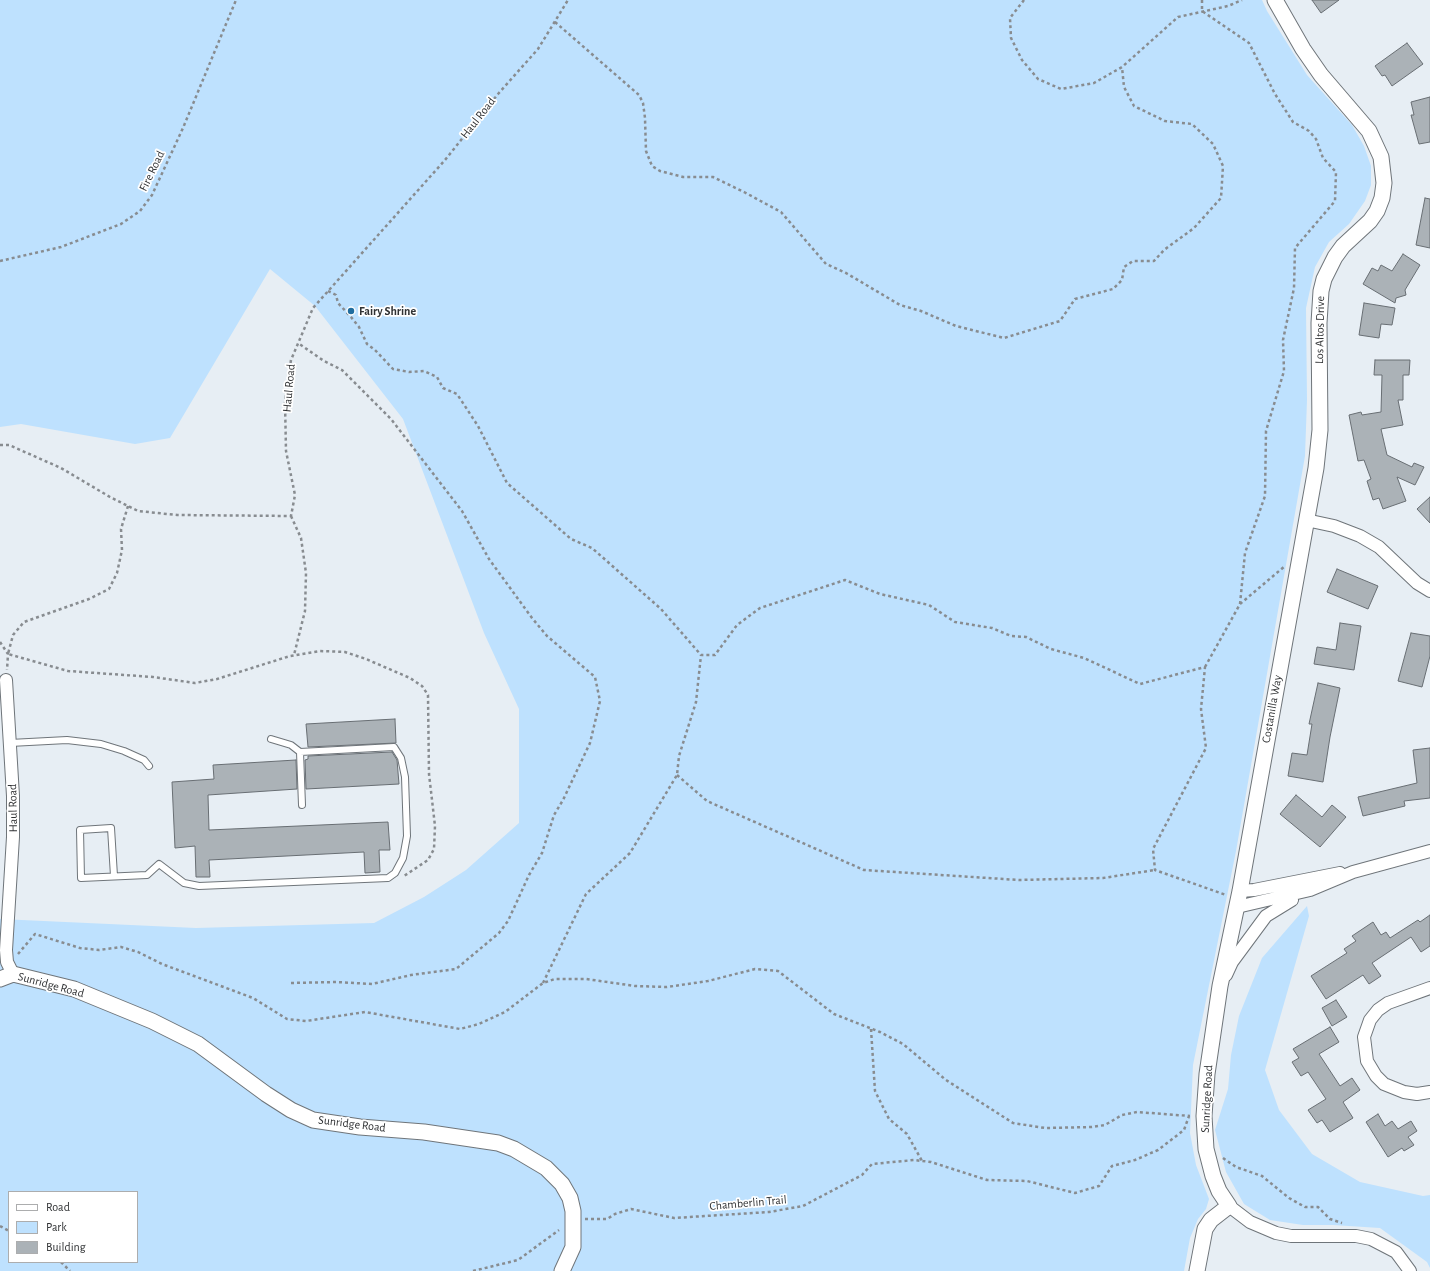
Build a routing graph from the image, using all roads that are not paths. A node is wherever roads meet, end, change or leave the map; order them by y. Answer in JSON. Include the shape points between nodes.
{"nodes":[{"id":1,"x":1275,"y":0,"type":"edge"},
{"id":2,"x":1306,"y":520,"type":"junction"},
{"id":3,"x":1430,"y":591,"type":"edge"},
{"id":4,"x":6,"y":680,"type":"road end"},
{"id":5,"x":271,"y":739,"type":"dead end"},
{"id":6,"x":10,"y":743,"type":"junction"},
{"id":7,"x":300,"y":752,"type":"junction"},
{"id":8,"x":149,"y":766,"type":"dead end"},
{"id":9,"x":302,"y":805,"type":"dead end"},
{"id":10,"x":1430,"y":851,"type":"edge"},
{"id":11,"x":1353,"y":872,"type":"junction"},
{"id":12,"x":114,"y":876,"type":"junction"},
{"id":13,"x":1310,"y":890,"type":"junction"},
{"id":14,"x":1238,"y":899,"type":"junction"},
{"id":15,"x":5,"y":972,"type":"edge"},
{"id":16,"x":1220,"y":986,"type":"junction"},
{"id":17,"x":1430,"y":988,"type":"edge"},
{"id":18,"x":1430,"y":1092,"type":"edge"},
{"id":19,"x":1229,"y":1206,"type":"junction"},
{"id":20,"x":562,"y":1271,"type":"edge"},
{"id":21,"x":1196,"y":1271,"type":"edge"},
{"id":22,"x":1410,"y":1271,"type":"edge"}],
"edges":[{"from":1,"to":2,"type":"street","name":"Los Altos Drive","via":[[1321,75],[1369,130],[1377,144],[1384,169],[1382,198],[1376,211],[1370,221],[1335,257],[1321,291],[1320,430]]},
{"from":2,"to":3,"type":"street","via":[[1334,526],[1360,536],[1379,547],[1417,583]]},
{"from":2,"to":14,"type":"street","name":"Costanilla Way"},
{"from":4,"to":6,"type":"street","name":"Haul Road"},
{"from":5,"to":7,"type":"lane","via":[[291,745]]},
{"from":6,"to":8,"type":"lane","via":[[67,740],[101,744],[144,760]]},
{"from":6,"to":15,"type":"street","name":"Haul Road","via":[[13,837]]},
{"from":7,"to":9,"type":"lane"},
{"from":7,"to":12,"type":"lane","via":[[394,747],[401,758],[405,777],[407,836],[403,858],[388,878],[198,886],[184,883],[159,864],[147,875]]},
{"from":10,"to":11,"type":"street"},
{"from":11,"to":13,"type":"street"},
{"from":11,"to":14,"type":"street","via":[[1254,890]]},
{"from":12,"to":12,"type":"lane","via":[[81,878],[80,830],[111,828]]},
{"from":13,"to":14,"type":"street","via":[[1257,904]]},
{"from":13,"to":16,"type":"street","via":[[1282,904],[1266,916],[1232,962]]},
{"from":14,"to":16,"type":"street","name":"Sunridge Road"},
{"from":15,"to":20,"type":"street","name":"Sunridge Road","via":[[74,989],[152,1021],[198,1044],[266,1094],[313,1120],[498,1143],[514,1149],[546,1168],[562,1184],[570,1198],[574,1220],[573,1247]]},
{"from":16,"to":19,"type":"street","name":"Sunridge Road","via":[[1206,1074],[1196,1116],[1219,1191]]},
{"from":17,"to":18,"type":"street","via":[[1388,1003],[1378,1010],[1370,1020],[1364,1037],[1367,1060],[1384,1084],[1393,1090],[1404,1092]]},
{"from":19,"to":21,"type":"street","via":[[1205,1228]]},
{"from":19,"to":22,"type":"street","name":"Sunridge Road","via":[[1250,1222],[1291,1236],[1356,1236],[1371,1240],[1396,1252]]}]}
